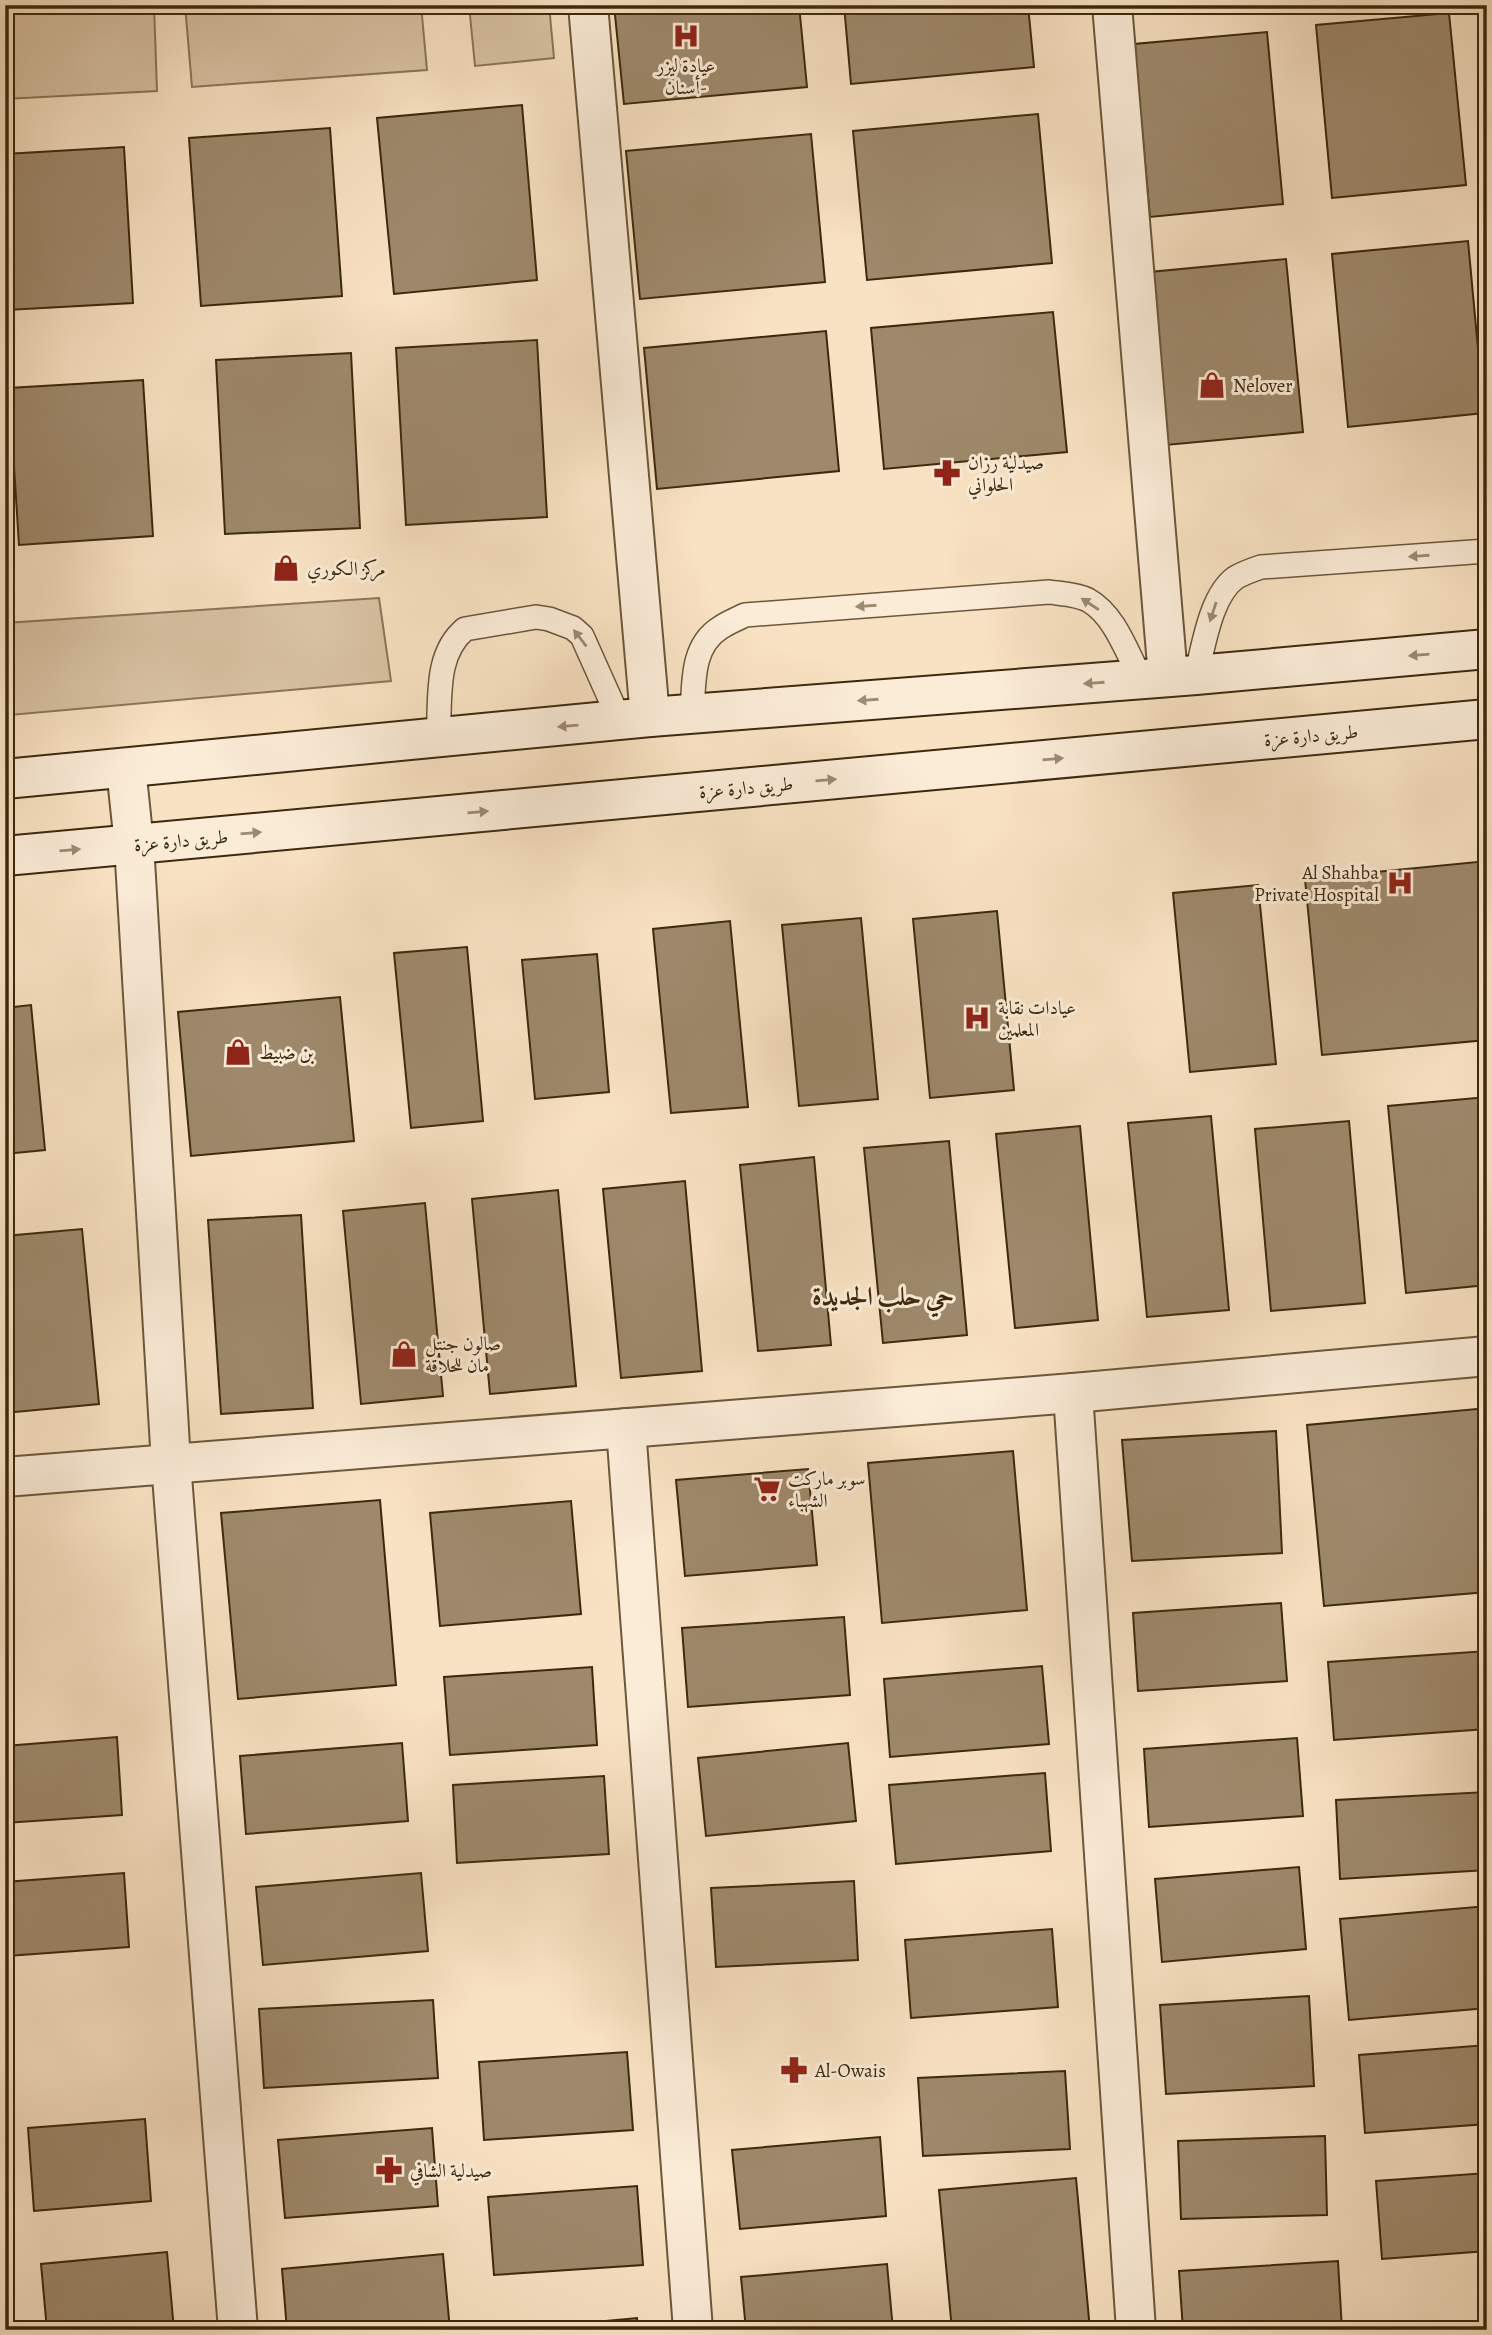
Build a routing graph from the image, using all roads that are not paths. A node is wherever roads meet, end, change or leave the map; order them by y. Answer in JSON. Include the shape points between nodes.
{"nodes":[{"id":1,"x":588,"y":5,"type":"edge"},
{"id":2,"x":1112,"y":5,"type":"edge"},
{"id":3,"x":1487,"y":551,"type":"edge"},
{"id":4,"x":1487,"y":649,"type":"edge"},
{"id":5,"x":1168,"y":677,"type":"junction"},
{"id":6,"x":692,"y":714,"type":"junction"},
{"id":7,"x":635,"y":719,"type":"junction"},
{"id":8,"x":1487,"y":719,"type":"edge"},
{"id":9,"x":438,"y":738,"type":"junction"},
{"id":10,"x":126,"y":768,"type":"junction"},
{"id":11,"x":5,"y":779,"type":"edge"},
{"id":12,"x":134,"y":844,"type":"junction"},
{"id":13,"x":5,"y":856,"type":"edge"},
{"id":14,"x":1487,"y":1356,"type":"edge"},
{"id":15,"x":1073,"y":1393,"type":"junction"},
{"id":16,"x":626,"y":1428,"type":"junction"},
{"id":17,"x":171,"y":1463,"type":"junction"},
{"id":18,"x":5,"y":1477,"type":"edge"},
{"id":19,"x":238,"y":2330,"type":"edge"},
{"id":20,"x":693,"y":2330,"type":"edge"},
{"id":21,"x":1136,"y":2330,"type":"edge"}],
"edges":[{"from":1,"to":7,"type":"street"},
{"from":2,"to":5,"type":"street"},
{"from":3,"to":5,"type":"lane","one_way":true,"via":[[1261,567],[1248,572],[1235,578],[1217,600]]},
{"from":4,"to":5,"type":"street","one_way":true},
{"from":5,"to":6,"type":"street","one_way":true},
{"from":5,"to":6,"type":"lane","one_way":true,"via":[[1090,601],[1075,595],[1049,592],[745,615],[718,629],[702,646],[694,669]]},
{"from":6,"to":7,"type":"street"},
{"from":7,"to":9,"type":"street","one_way":true},
{"from":7,"to":9,"type":"lane","one_way":true,"via":[[582,636],[562,623],[536,617],[465,629],[457,636],[445,654]]},
{"from":12,"to":8,"type":"street","name":"طريق دارة عزة","one_way":true},
{"from":9,"to":10,"type":"street"},
{"from":10,"to":11,"type":"street"},
{"from":10,"to":12,"type":"street"},
{"from":13,"to":12,"type":"street","name":"طريق دارة عزة","one_way":true},
{"from":12,"to":17,"type":"street"},
{"from":14,"to":15,"type":"street"},
{"from":15,"to":16,"type":"street"},
{"from":15,"to":21,"type":"street"},
{"from":16,"to":17,"type":"street"},
{"from":16,"to":20,"type":"street"},
{"from":17,"to":18,"type":"street"},
{"from":17,"to":19,"type":"street"}]}
